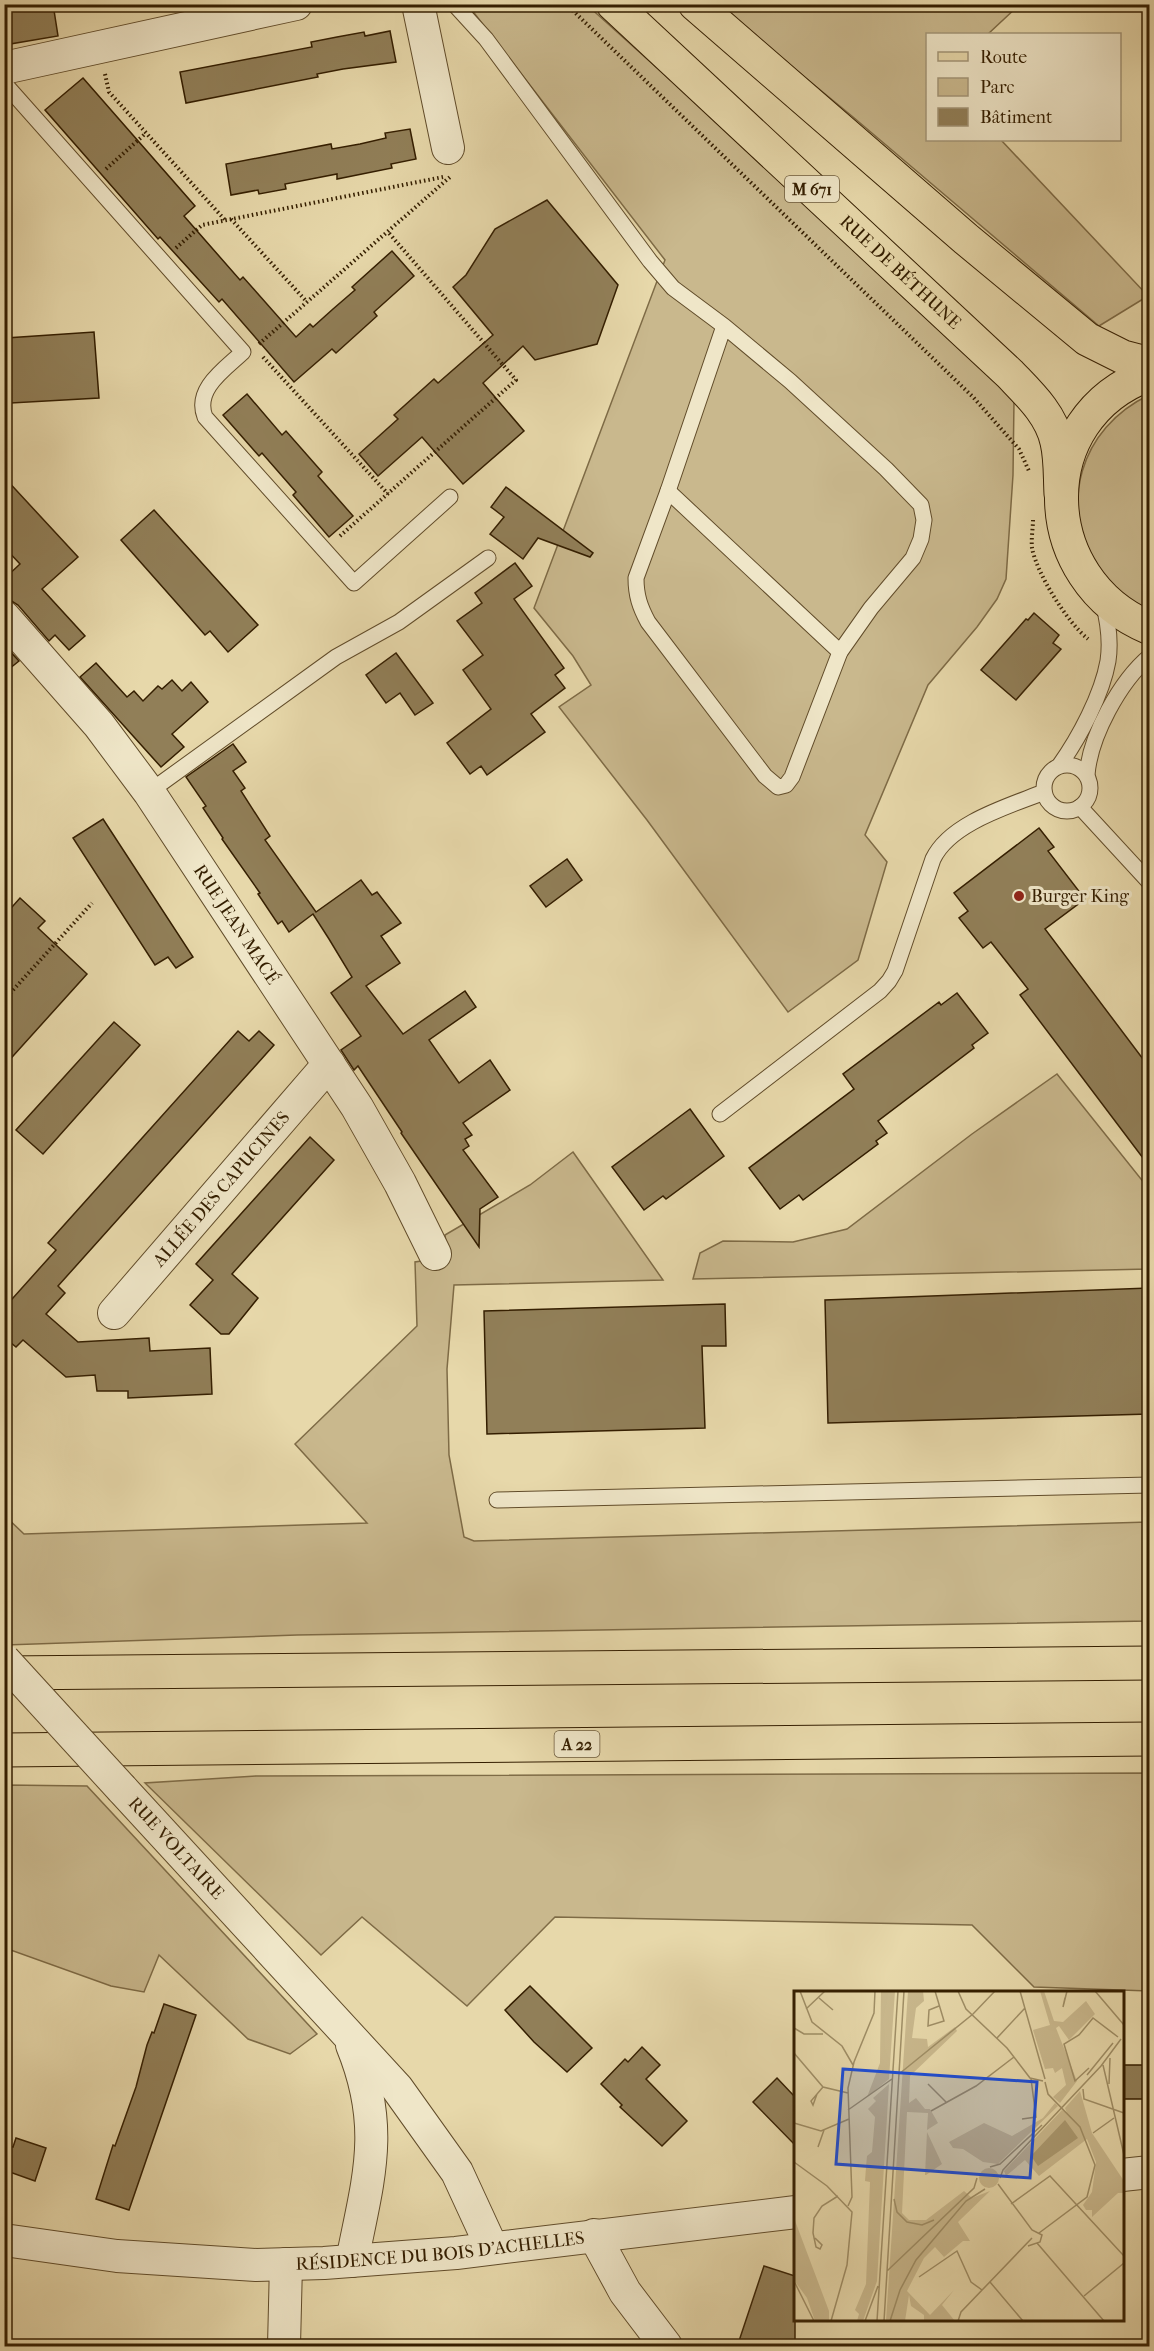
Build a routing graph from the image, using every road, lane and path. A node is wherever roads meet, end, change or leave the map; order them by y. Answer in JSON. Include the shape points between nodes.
{"nodes":[{"id":1,"x":297,"y":4,"type":"edge"},
{"id":2,"x":418,"y":4,"type":"edge"},
{"id":3,"x":454,"y":4,"type":"edge"},
{"id":4,"x":566,"y":4,"type":"edge"},
{"id":5,"x":613,"y":4,"type":"edge"},
{"id":6,"x":695,"y":4,"type":"edge"},
{"id":7,"x":99,"y":47,"type":"junction"},
{"id":8,"x":4,"y":68,"type":"edge"},
{"id":9,"x":4,"y":83,"type":"edge"},
{"id":10,"x":146,"y":133,"type":"junction"},
{"id":11,"x":448,"y":148,"type":"dead end"},
{"id":12,"x":92,"y":181,"type":"junction"},
{"id":13,"x":231,"y":219,"type":"junction"},
{"id":14,"x":225,"y":220,"type":"junction"},
{"id":15,"x":388,"y":232,"type":"junction"},
{"id":16,"x":161,"y":260,"type":"junction"},
{"id":17,"x":307,"y":302,"type":"junction"},
{"id":18,"x":724,"y":327,"type":"junction"},
{"id":19,"x":249,"y":350,"type":"junction"},
{"id":20,"x":1149,"y":364,"type":"edge"},
{"id":21,"x":1149,"y":374,"type":"edge"},
{"id":22,"x":1033,"y":480,"type":"dead end"},
{"id":23,"x":668,"y":491,"type":"junction"},
{"id":24,"x":388,"y":494,"type":"junction"},
{"id":25,"x":1061,"y":494,"type":"junction"},
{"id":26,"x":450,"y":497,"type":"dead end"},
{"id":27,"x":1033,"y":513,"type":"dead end"},
{"id":28,"x":324,"y":550,"type":"junction"},
{"id":29,"x":488,"y":558,"type":"dead end"},
{"id":30,"x":1102,"y":599,"type":"junction"},
{"id":31,"x":4,"y":617,"type":"edge"},
{"id":32,"x":1149,"y":628,"type":"edge"},
{"id":33,"x":1109,"y":651,"type":"junction"},
{"id":34,"x":840,"y":652,"type":"junction"},
{"id":35,"x":1149,"y":656,"type":"edge"},
{"id":36,"x":1059,"y":766,"type":"junction"},
{"id":37,"x":1087,"y":776,"type":"junction"},
{"id":38,"x":148,"y":792,"type":"junction"},
{"id":39,"x":1044,"y":792,"type":"junction"},
{"id":40,"x":1080,"y":807,"type":"junction"},
{"id":41,"x":1149,"y":883,"type":"edge"},
{"id":42,"x":92,"y":903,"type":"dead end"},
{"id":43,"x":4,"y":1000,"type":"edge"},
{"id":44,"x":329,"y":1064,"type":"junction"},
{"id":45,"x":720,"y":1114,"type":"dead end"},
{"id":46,"x":435,"y":1254,"type":"dead end"},
{"id":47,"x":114,"y":1313,"type":"dead end"},
{"id":48,"x":1149,"y":1485,"type":"edge"},
{"id":49,"x":497,"y":1500,"type":"dead end"},
{"id":50,"x":1149,"y":1652,"type":"edge"},
{"id":51,"x":4,"y":1660,"type":"edge"},
{"id":52,"x":1110,"y":1663,"type":"junction"},
{"id":53,"x":1149,"y":1663,"type":"edge"},
{"id":54,"x":4,"y":1673,"type":"edge"},
{"id":55,"x":1149,"y":1739,"type":"edge"},
{"id":56,"x":4,"y":1750,"type":"edge"},
{"id":57,"x":347,"y":2034,"type":"junction"},
{"id":58,"x":1149,"y":2172,"type":"edge"},
{"id":59,"x":1124,"y":2175,"type":"edge"},
{"id":60,"x":794,"y":2211,"type":"edge"},
{"id":61,"x":594,"y":2235,"type":"junction"},
{"id":62,"x":4,"y":2240,"type":"edge"},
{"id":63,"x":492,"y":2248,"type":"junction"},
{"id":64,"x":352,"y":2261,"type":"junction"},
{"id":65,"x":286,"y":2264,"type":"junction"},
{"id":66,"x":284,"y":2346,"type":"edge"},
{"id":67,"x":666,"y":2346,"type":"edge"}],
"edges":[{"from":1,"to":7,"type":"street"},
{"from":2,"to":11,"type":"street"},
{"from":3,"to":18,"type":"lane","via":[[486,39],[660,273],[673,288]]},
{"from":4,"to":22,"type":"path","via":[[973,397],[1019,449]]},
{"from":5,"to":25,"type":"main road","name":"RUE DE BÉTHUNE","number":"M 671","via":[[1030,395],[1057,442]]},
{"from":6,"to":20,"type":"main road","via":[[1087,339],[1123,357]]},
{"from":7,"to":8,"type":"street"},
{"from":7,"to":10,"type":"path","via":[[109,92]]},
{"from":9,"to":12,"type":"lane"},
{"from":10,"to":12,"type":"path"},
{"from":10,"to":14,"type":"path"},
{"from":12,"to":16,"type":"lane"},
{"from":13,"to":14,"type":"path"},
{"from":13,"to":15,"type":"path","via":[[453,175]]},
{"from":13,"to":17,"type":"path"},
{"from":14,"to":16,"type":"path","via":[[202,225]]},
{"from":15,"to":17,"type":"path"},
{"from":15,"to":24,"type":"path","via":[[516,380]]},
{"from":16,"to":19,"type":"lane"},
{"from":17,"to":19,"type":"path"},
{"from":18,"to":23,"type":"lane"},
{"from":18,"to":34,"type":"lane","via":[[790,381],[921,505],[924,520],[913,558]]},
{"from":19,"to":24,"type":"path"},
{"from":19,"to":28,"type":"lane","via":[[204,393],[201,406],[205,417]]},
{"from":21,"to":25,"type":"main road","via":[[1120,389],[1090,417],[1070,454]]},
{"from":23,"to":34,"type":"lane"},
{"from":23,"to":34,"type":"lane","via":[[636,578],[639,606],[778,787],[786,785],[792,777]]},
{"from":24,"to":28,"type":"path"},
{"from":25,"to":30,"type":"main road","name":"RUE DE BÉTHUNE","via":[[1068,545]]},
{"from":26,"to":28,"type":"lane","via":[[354,583]]},
{"from":27,"to":33,"type":"path","via":[[1032,548],[1046,583],[1086,638]]},
{"from":29,"to":38,"type":"lane","via":[[399,622],[336,657]]},
{"from":30,"to":32,"type":"main road","name":"RUE DE BÉTHUNE"},
{"from":30,"to":33,"type":"lane"},
{"from":31,"to":38,"type":"street","name":"RUE JEAN MACÉ","via":[[99,725]]},
{"from":33,"to":36,"type":"lane","via":[[1103,680],[1079,736]]},
{"from":35,"to":37,"type":"lane","via":[[1130,677],[1098,732]]},
{"from":36,"to":37,"type":"lane","via":[[1075,766]]},
{"from":36,"to":39,"type":"lane","via":[[1047,776]]},
{"from":37,"to":40,"type":"lane","via":[[1090,794]]},
{"from":38,"to":44,"type":"street","name":"RUE JEAN MACÉ"},
{"from":39,"to":40,"type":"lane","via":[[1058,809],[1071,811]]},
{"from":39,"to":45,"type":"lane","via":[[962,828],[944,842],[933,859],[890,981]]},
{"from":40,"to":41,"type":"lane"},
{"from":42,"to":43,"type":"path"},
{"from":44,"to":46,"type":"street","name":"RUE JEAN MACÉ","via":[[396,1175]]},
{"from":44,"to":47,"type":"street","name":"ALLÉE DES CAPUCINES"},
{"from":48,"to":49,"type":"lane"},
{"from":50,"to":52,"type":"main road"},
{"from":51,"to":57,"type":"street","name":"RUE VOLTAIRE","bridge":true},
{"from":52,"to":53,"type":"main road"},
{"from":52,"to":54,"type":"main road"},
{"from":55,"to":56,"type":"main road","number":"A 22"},
{"from":57,"to":63,"type":"street","name":"RUE VOLTAIRE","via":[[397,2088],[457,2172]]},
{"from":57,"to":64,"type":"street","name":"RUE VOLTAIRE","via":[[364,2078],[373,2138]]},
{"from":58,"to":59,"type":"street"},
{"from":60,"to":61,"type":"street","name":"RÉSIDENCE DU BOIS D'ACHELLES"},
{"from":61,"to":63,"type":"street","name":"RÉSIDENCE DU BOIS D'ACHELLES"},
{"from":61,"to":67,"type":"street","name":"RÉSIDENCE DU BOIS D'ACHELLES","via":[[625,2292]]},
{"from":62,"to":65,"type":"street","name":"RÉSIDENCE DU BOIS D'ACHELLES","via":[[117,2256]]},
{"from":63,"to":64,"type":"street","name":"RÉSIDENCE DU BOIS D'ACHELLES"},
{"from":64,"to":65,"type":"street","name":"RÉSIDENCE DU BOIS D'ACHELLES"},
{"from":65,"to":66,"type":"street","name":"RÉSIDENCE DU BOIS D'ACHELLES"}]}
